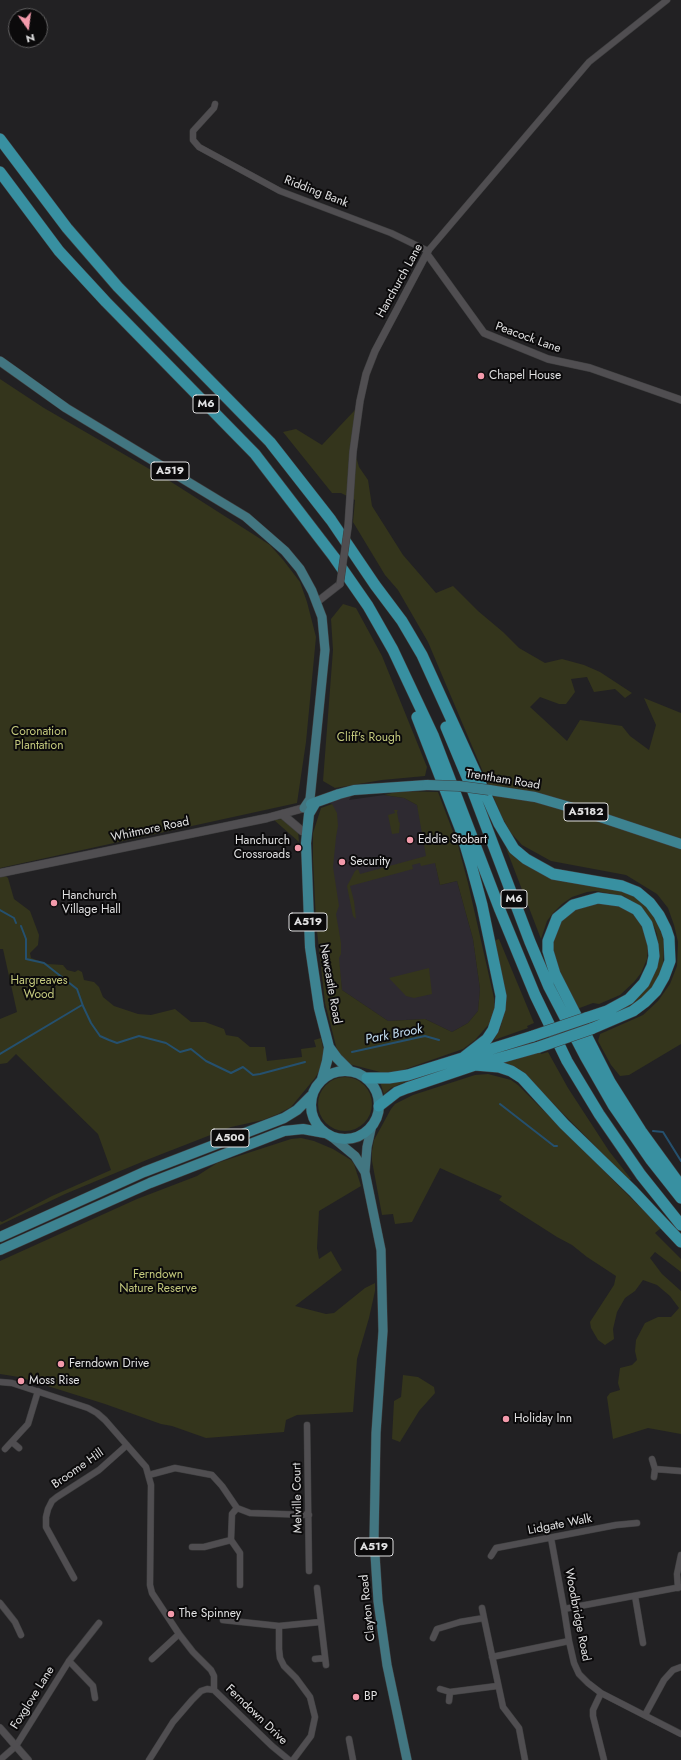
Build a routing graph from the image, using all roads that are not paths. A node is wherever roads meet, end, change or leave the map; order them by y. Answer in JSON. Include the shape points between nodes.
{"nodes":[{"id":1,"x":667,"y":0,"type":"edge"},
{"id":2,"x":215,"y":104,"type":"dead end"},
{"id":3,"x":0,"y":139,"type":"edge"},
{"id":4,"x":0,"y":172,"type":"edge"},
{"id":5,"x":427,"y":252,"type":"junction"},
{"id":6,"x":0,"y":361,"type":"edge"},
{"id":7,"x":681,"y":400,"type":"edge"},
{"id":8,"x":375,"y":585,"type":"junction"},
{"id":9,"x":317,"y":602,"type":"junction"},
{"id":10,"x":393,"y":650,"type":"junction"},
{"id":11,"x":314,"y":754,"type":"junction"},
{"id":12,"x":316,"y":802,"type":"junction"},
{"id":13,"x":304,"y":808,"type":"junction"},
{"id":14,"x":282,"y":814,"type":"junction"},
{"id":15,"x":302,"y":831,"type":"junction"},
{"id":16,"x":681,"y":844,"type":"edge"},
{"id":17,"x":307,"y":854,"type":"junction"},
{"id":18,"x":0,"y":873,"type":"edge"},
{"id":19,"x":329,"y":1047,"type":"junction"},
{"id":20,"x":464,"y":1057,"type":"junction"},
{"id":21,"x":475,"y":1065,"type":"junction"},
{"id":22,"x":349,"y":1070,"type":"junction"},
{"id":23,"x":322,"y":1078,"type":"junction"},
{"id":24,"x":367,"y":1078,"type":"junction"},
{"id":25,"x":312,"y":1096,"type":"junction"},
{"id":26,"x":379,"y":1106,"type":"junction"},
{"id":27,"x":372,"y":1126,"type":"junction"},
{"id":28,"x":328,"y":1135,"type":"junction"},
{"id":29,"x":365,"y":1172,"type":"junction"},
{"id":30,"x":681,"y":1186,"type":"edge"},
{"id":31,"x":681,"y":1198,"type":"edge"},
{"id":32,"x":681,"y":1225,"type":"edge"},
{"id":33,"x":0,"y":1237,"type":"edge"},
{"id":34,"x":681,"y":1242,"type":"edge"},
{"id":35,"x":0,"y":1250,"type":"edge"},
{"id":36,"x":0,"y":1382,"type":"edge"},
{"id":37,"x":38,"y":1391,"type":"junction"},
{"id":38,"x":307,"y":1425,"type":"dead end"},
{"id":39,"x":12,"y":1442,"type":"junction"},
{"id":40,"x":127,"y":1445,"type":"junction"},
{"id":41,"x":19,"y":1448,"type":"dead end"},
{"id":42,"x":5,"y":1449,"type":"dead end"},
{"id":43,"x":652,"y":1459,"type":"dead end"},
{"id":44,"x":655,"y":1469,"type":"junction"},
{"id":45,"x":681,"y":1471,"type":"edge"},
{"id":46,"x":149,"y":1475,"type":"junction"},
{"id":47,"x":654,"y":1477,"type":"dead end"},
{"id":48,"x":237,"y":1508,"type":"junction"},
{"id":49,"x":309,"y":1515,"type":"junction"},
{"id":50,"x":637,"y":1523,"type":"dead end"},
{"id":51,"x":551,"y":1538,"type":"junction"},
{"id":52,"x":231,"y":1540,"type":"junction"},
{"id":53,"x":192,"y":1547,"type":"dead end"},
{"id":54,"x":681,"y":1555,"type":"edge"},
{"id":55,"x":491,"y":1556,"type":"dead end"},
{"id":56,"x":309,"y":1571,"type":"dead end"},
{"id":57,"x":74,"y":1578,"type":"dead end"},
{"id":58,"x":240,"y":1585,"type":"dead end"},
{"id":59,"x":317,"y":1588,"type":"dead end"},
{"id":60,"x":679,"y":1588,"type":"edge"},
{"id":61,"x":635,"y":1596,"type":"junction"},
{"id":62,"x":0,"y":1603,"type":"edge"},
{"id":63,"x":482,"y":1608,"type":"dead end"},
{"id":64,"x":564,"y":1609,"type":"junction"},
{"id":65,"x":484,"y":1618,"type":"junction"},
{"id":66,"x":223,"y":1620,"type":"dead end"},
{"id":67,"x":320,"y":1622,"type":"junction"},
{"id":68,"x":433,"y":1622,"type":"dead end"},
{"id":69,"x":99,"y":1623,"type":"dead end"},
{"id":70,"x":279,"y":1626,"type":"junction"},
{"id":71,"x":437,"y":1629,"type":"junction"},
{"id":72,"x":179,"y":1634,"type":"junction"},
{"id":73,"x":21,"y":1635,"type":"dead end"},
{"id":74,"x":433,"y":1638,"type":"dead end"},
{"id":75,"x":569,"y":1641,"type":"junction"},
{"id":76,"x":643,"y":1643,"type":"dead end"},
{"id":77,"x":492,"y":1657,"type":"junction"},
{"id":78,"x":325,"y":1658,"type":"junction"},
{"id":79,"x":152,"y":1659,"type":"dead end"},
{"id":80,"x":316,"y":1659,"type":"dead end"},
{"id":81,"x":70,"y":1661,"type":"junction"},
{"id":82,"x":326,"y":1665,"type":"dead end"},
{"id":83,"x":681,"y":1667,"type":"edge"},
{"id":84,"x":497,"y":1686,"type":"junction"},
{"id":85,"x":440,"y":1689,"type":"dead end"},
{"id":86,"x":214,"y":1690,"type":"junction"},
{"id":87,"x":450,"y":1692,"type":"junction"},
{"id":88,"x":601,"y":1693,"type":"junction"},
{"id":89,"x":95,"y":1698,"type":"dead end"},
{"id":90,"x":449,"y":1701,"type":"dead end"},
{"id":91,"x":645,"y":1715,"type":"junction"},
{"id":92,"x":0,"y":1728,"type":"edge"},
{"id":93,"x":681,"y":1734,"type":"edge"},
{"id":94,"x":349,"y":1739,"type":"dead end"},
{"id":95,"x":16,"y":1746,"type":"junction"},
{"id":96,"x":0,"y":1760,"type":"edge"},
{"id":97,"x":28,"y":1760,"type":"edge"},
{"id":98,"x":149,"y":1760,"type":"edge"},
{"id":99,"x":289,"y":1760,"type":"edge"},
{"id":100,"x":293,"y":1760,"type":"edge"},
{"id":101,"x":353,"y":1760,"type":"edge"},
{"id":102,"x":407,"y":1760,"type":"edge"},
{"id":103,"x":526,"y":1760,"type":"edge"},
{"id":104,"x":604,"y":1760,"type":"edge"}],
"edges":[{"from":1,"to":5,"type":"street","name":"Hanchurch Lane","via":[[588,62]]},
{"from":2,"to":5,"type":"street","name":"Ridding Bank","via":[[193,131],[193,140],[199,147],[280,191],[391,233]]},
{"from":3,"to":8,"type":"highway","number":"M6","via":[[67,228],[118,287],[270,442],[331,520]]},
{"from":4,"to":10,"type":"highway","number":"M6","via":[[59,251],[255,454],[334,557],[368,606]]},
{"from":5,"to":7,"type":"street","name":"Peacock Lane","via":[[484,333],[548,358],[590,368]]},
{"from":5,"to":9,"type":"street","name":"Hanchurch Lane","bridge":true,"via":[[375,351],[366,374],[353,452],[348,527],[340,584]]},
{"from":6,"to":9,"type":"main road","number":"A519","via":[[66,408],[256,524],[300,569]]},
{"from":8,"to":21,"type":"highway","number":"M6","bridge":true,"via":[[402,620],[422,655],[499,824],[514,849],[553,874],[622,886],[637,892],[650,903],[666,929],[670,945],[670,961],[664,977],[656,991],[633,1011],[539,1047]]},
{"from":8,"to":31,"type":"highway","number":"M6","via":[[427,679],[549,987],[613,1105]]},
{"from":9,"to":11,"type":"main road","name":"Newcastle Road","number":"A519","via":[[322,617],[325,650]]},
{"from":10,"to":20,"type":"highway","number":"M6","via":[[460,828],[482,905],[501,996],[493,1030]]},
{"from":10,"to":32,"type":"highway","number":"M6","via":[[433,735],[535,995],[567,1061],[637,1169]]},
{"from":11,"to":12,"type":"main road","name":"Newcastle Road","number":"A519","via":[[319,768]]},
{"from":11,"to":13,"type":"main road","name":"Newcastle Road","number":"A519","via":[[310,799]]},
{"from":12,"to":13,"type":"highway","number":"A5182"},
{"from":12,"to":16,"type":"highway","name":"Trentham Road","number":"A5182","bridge":true,"via":[[354,790],[427,785],[459,786],[543,799]]},
{"from":12,"to":17,"type":"highway","name":"Newcastle Road","number":"A519"},
{"from":13,"to":14,"type":"main road","name":"Whitmore Road"},
{"from":13,"to":15,"type":"highway","name":"Newcastle Road","number":"A519"},
{"from":14,"to":15,"type":"main road"},
{"from":14,"to":18,"type":"main road","name":"Whitmore Road"},
{"from":15,"to":17,"type":"highway","name":"Newcastle Road","number":"A519","via":[[301,843]]},
{"from":17,"to":19,"type":"highway","name":"Newcastle Road","number":"A519","via":[[310,947]]},
{"from":19,"to":22,"type":"highway","name":"Newcastle Road","number":"A519"},
{"from":19,"to":23,"type":"highway","name":"Newcastle Road","number":"A519"},
{"from":20,"to":24,"type":"highway","number":"M6","via":[[404,1076]]},
{"from":20,"to":30,"type":"highway","number":"M6","bridge":true,"via":[[497,1048],[533,1036],[586,1018],[607,1011],[629,999],[644,983],[654,956],[647,924],[637,910],[620,900],[598,898],[573,904],[557,918],[551,929],[548,941],[549,956],[555,974],[610,1082],[641,1131]]},
{"from":21,"to":26,"type":"highway","number":"M6","via":[[406,1088]]},
{"from":21,"to":34,"type":"highway","number":"M6","via":[[499,1067],[522,1078]]},
{"from":22,"to":23,"type":"highway","via":[[335,1072]]},
{"from":22,"to":24,"type":"highway"},
{"from":23,"to":25,"type":"highway"},
{"from":24,"to":26,"type":"highway","via":[[375,1088]]},
{"from":25,"to":28,"type":"highway","via":[[312,1116]]},
{"from":25,"to":33,"type":"highway","number":"A500","via":[[284,1118],[144,1172]]},
{"from":26,"to":27,"type":"highway"},
{"from":27,"to":28,"type":"highway","via":[[357,1137],[345,1139]]},
{"from":27,"to":29,"type":"main road","number":"A519"},
{"from":28,"to":29,"type":"main road","number":"A519","via":[[355,1156]]},
{"from":28,"to":35,"type":"highway","number":"A500","via":[[303,1129],[284,1131],[150,1183]]},
{"from":29,"to":102,"type":"main road","name":"Clayton Road","number":"A519","via":[[381,1250],[383,1331],[376,1433],[374,1539],[378,1601],[387,1665]]},
{"from":36,"to":37,"type":"street"},
{"from":37,"to":39,"type":"street","via":[[28,1424]]},
{"from":37,"to":40,"type":"street","via":[[97,1413]]},
{"from":38,"to":49,"type":"street","name":"Melville Court"},
{"from":39,"to":41,"type":"street"},
{"from":39,"to":42,"type":"street"},
{"from":40,"to":46,"type":"street","via":[[146,1467]]},
{"from":40,"to":57,"type":"street","name":"Broome Hill","via":[[99,1470],[52,1501],[48,1509],[46,1527]]},
{"from":43,"to":44,"type":"street"},
{"from":44,"to":45,"type":"street"},
{"from":44,"to":47,"type":"street"},
{"from":46,"to":48,"type":"street","via":[[175,1468],[212,1475]]},
{"from":46,"to":72,"type":"street","name":"Ferndown Drive","via":[[150,1585],[155,1599]]},
{"from":48,"to":49,"type":"street","via":[[250,1513]]},
{"from":48,"to":52,"type":"street","via":[[232,1514]]},
{"from":49,"to":56,"type":"street","name":"Melville Court"},
{"from":50,"to":51,"type":"street","name":"Lidgate Walk"},
{"from":51,"to":55,"type":"street","name":"Lidgate Walk","via":[[496,1548]]},
{"from":51,"to":64,"type":"street","name":"Woodbridge Road"},
{"from":52,"to":53,"type":"street","via":[[204,1547]]},
{"from":52,"to":58,"type":"street","via":[[240,1553]]},
{"from":54,"to":60,"type":"street","via":[[677,1574]]},
{"from":59,"to":67,"type":"street"},
{"from":60,"to":61,"type":"street"},
{"from":61,"to":64,"type":"street"},
{"from":61,"to":76,"type":"street"},
{"from":62,"to":73,"type":"street","via":[[16,1622]]},
{"from":63,"to":65,"type":"street"},
{"from":64,"to":75,"type":"street","name":"Woodbridge Road"},
{"from":65,"to":71,"type":"street"},
{"from":65,"to":77,"type":"street"},
{"from":66,"to":70,"type":"street"},
{"from":67,"to":70,"type":"street"},
{"from":67,"to":78,"type":"street"},
{"from":68,"to":71,"type":"street"},
{"from":69,"to":81,"type":"street","name":"Foxglove Lane"},
{"from":70,"to":100,"type":"street","via":[[280,1658],[310,1697],[315,1717],[311,1736]]},
{"from":71,"to":74,"type":"street"},
{"from":72,"to":79,"type":"street"},
{"from":72,"to":86,"type":"street","name":"Ferndown Drive","via":[[211,1670],[214,1676]]},
{"from":75,"to":77,"type":"street"},
{"from":75,"to":88,"type":"street","name":"Woodbridge Road","via":[[579,1674]]},
{"from":77,"to":84,"type":"street"},
{"from":78,"to":80,"type":"street"},
{"from":78,"to":82,"type":"street"},
{"from":81,"to":89,"type":"street","name":"Foxglove Lane","via":[[93,1686]]},
{"from":81,"to":95,"type":"street","name":"Foxglove Lane"},
{"from":83,"to":91,"type":"street","via":[[673,1670],[664,1680]]},
{"from":84,"to":87,"type":"street"},
{"from":84,"to":103,"type":"street","via":[[503,1707],[519,1728]]},
{"from":85,"to":87,"type":"street"},
{"from":86,"to":98,"type":"street","via":[[202,1691],[192,1700],[173,1722]]},
{"from":86,"to":99,"type":"street","name":"Ferndown Drive"},
{"from":87,"to":90,"type":"street"},
{"from":88,"to":91,"type":"street","name":"Woodbridge Road"},
{"from":88,"to":104,"type":"street","via":[[593,1716]]},
{"from":91,"to":93,"type":"street","name":"Woodbridge Road"},
{"from":92,"to":95,"type":"street"},
{"from":94,"to":101,"type":"street"},
{"from":95,"to":96,"type":"street","name":"Foxglove Lane"},
{"from":95,"to":97,"type":"street"}]}
